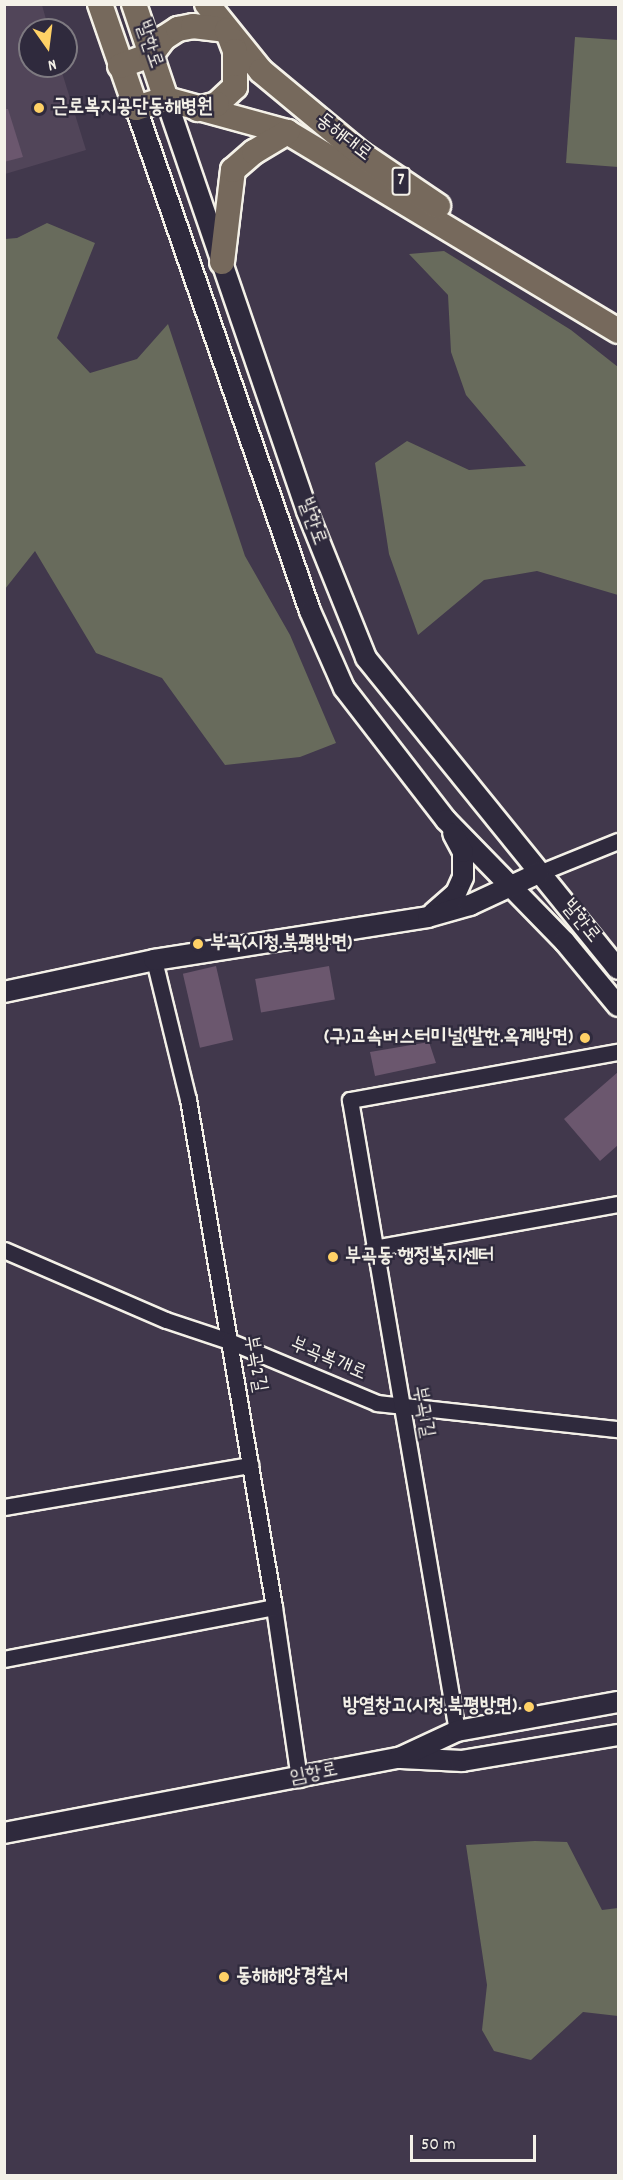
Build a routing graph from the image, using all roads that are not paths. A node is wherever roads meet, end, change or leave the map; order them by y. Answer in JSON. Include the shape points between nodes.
{"nodes":[{"id":1,"x":100,"y":4,"type":"edge"},
{"id":2,"x":134,"y":4,"type":"edge"},
{"id":3,"x":207,"y":4,"type":"edge"},
{"id":4,"x":227,"y":30,"type":"junction"},
{"id":5,"x":151,"y":55,"type":"junction"},
{"id":6,"x":120,"y":66,"type":"junction"},
{"id":7,"x":166,"y":99,"type":"junction"},
{"id":8,"x":136,"y":108,"type":"junction"},
{"id":9,"x":198,"y":109,"type":"junction"},
{"id":10,"x":287,"y":132,"type":"junction"},
{"id":11,"x":222,"y":262,"type":"junction"},
{"id":12,"x":618,"y":330,"type":"edge"},
{"id":13,"x":446,"y":820,"type":"junction"},
{"id":14,"x":618,"y":841,"type":"edge"},
{"id":15,"x":539,"y":873,"type":"junction"},
{"id":16,"x":508,"y":884,"type":"junction"},
{"id":17,"x":428,"y":917,"type":"junction"},
{"id":18,"x":154,"y":960,"type":"junction"},
{"id":19,"x":618,"y":969,"type":"edge"},
{"id":20,"x":4,"y":992,"type":"edge"},
{"id":21,"x":618,"y":1006,"type":"edge"},
{"id":22,"x":618,"y":1053,"type":"edge"},
{"id":23,"x":618,"y":1204,"type":"edge"},
{"id":24,"x":373,"y":1248,"type":"junction"},
{"id":25,"x":4,"y":1250,"type":"edge"},
{"id":26,"x":229,"y":1341,"type":"junction"},
{"id":27,"x":400,"y":1406,"type":"junction"},
{"id":28,"x":618,"y":1429,"type":"edge"},
{"id":29,"x":250,"y":1465,"type":"junction"},
{"id":30,"x":4,"y":1507,"type":"edge"},
{"id":31,"x":274,"y":1607,"type":"junction"},
{"id":32,"x":4,"y":1659,"type":"edge"},
{"id":33,"x":618,"y":1702,"type":"edge"},
{"id":34,"x":457,"y":1731,"type":"junction"},
{"id":35,"x":618,"y":1734,"type":"edge"},
{"id":36,"x":399,"y":1758,"type":"junction"},
{"id":37,"x":299,"y":1779,"type":"junction"},
{"id":38,"x":4,"y":1833,"type":"edge"}],
"edges":[{"from":1,"to":6,"type":"main road"},
{"from":2,"to":5,"type":"main road","name":"발한로"},
{"from":3,"to":4,"type":"main road","name":"동해대로","number":"7"},
{"from":4,"to":5,"type":"main road","via":[[193,26],[178,29],[164,38]]},
{"from":4,"to":9,"type":"main road","via":[[235,51],[235,87],[217,105]]},
{"from":4,"to":12,"type":"main road","name":"동해대로","number":"7","via":[[261,71],[362,154]]},
{"from":5,"to":6,"type":"main road"},
{"from":5,"to":7,"type":"main road","name":"발한로"},
{"from":6,"to":8,"type":"main road"},
{"from":7,"to":8,"type":"main road"},
{"from":7,"to":9,"type":"main road"},
{"from":7,"to":11,"type":"street","name":"발한로"},
{"from":8,"to":13,"type":"street","name":"발한로","via":[[326,650],[344,688],[367,721]]},
{"from":9,"to":10,"type":"main road","name":"동해대로","number":"7"},
{"from":10,"to":11,"type":"main road","via":[[233,170]]},
{"from":10,"to":12,"type":"main road","name":"동해대로","number":"7"},
{"from":11,"to":15,"type":"street","name":"발한로","via":[[307,511],[366,658]]},
{"from":13,"to":16,"type":"street","name":"발한로"},
{"from":13,"to":17,"type":"street","via":[[463,852],[463,877],[456,893]]},
{"from":14,"to":15,"type":"street"},
{"from":15,"to":16,"type":"street"},
{"from":15,"to":19,"type":"street","name":"발한로"},
{"from":16,"to":17,"type":"street","via":[[470,904]]},
{"from":16,"to":21,"type":"street","name":"발한로","via":[[565,942]]},
{"from":17,"to":18,"type":"street"},
{"from":18,"to":20,"type":"street"},
{"from":18,"to":26,"type":"street","name":"부곡2길","via":[[188,1099]]},
{"from":22,"to":24,"type":"street","name":"부곡1길","via":[[350,1100]]},
{"from":23,"to":24,"type":"street"},
{"from":24,"to":27,"type":"street","name":"부곡1길"},
{"from":25,"to":26,"type":"street","name":"부곡복개로","via":[[166,1320]]},
{"from":26,"to":27,"type":"street","name":"부곡복개로","via":[[377,1403]]},
{"from":26,"to":29,"type":"street","name":"부곡2길"},
{"from":27,"to":28,"type":"street","name":"부곡복개로"},
{"from":27,"to":34,"type":"street","name":"부곡1길"},
{"from":29,"to":30,"type":"street"},
{"from":29,"to":31,"type":"street","name":"부곡2길"},
{"from":31,"to":32,"type":"street"},
{"from":31,"to":37,"type":"street","name":"부곡2길"},
{"from":33,"to":34,"type":"street","name":"임항로"},
{"from":34,"to":36,"type":"street","name":"임항로"},
{"from":35,"to":36,"type":"street","via":[[462,1761]]},
{"from":36,"to":37,"type":"street","name":"임항로"},
{"from":37,"to":38,"type":"street","name":"임항로"}]}
